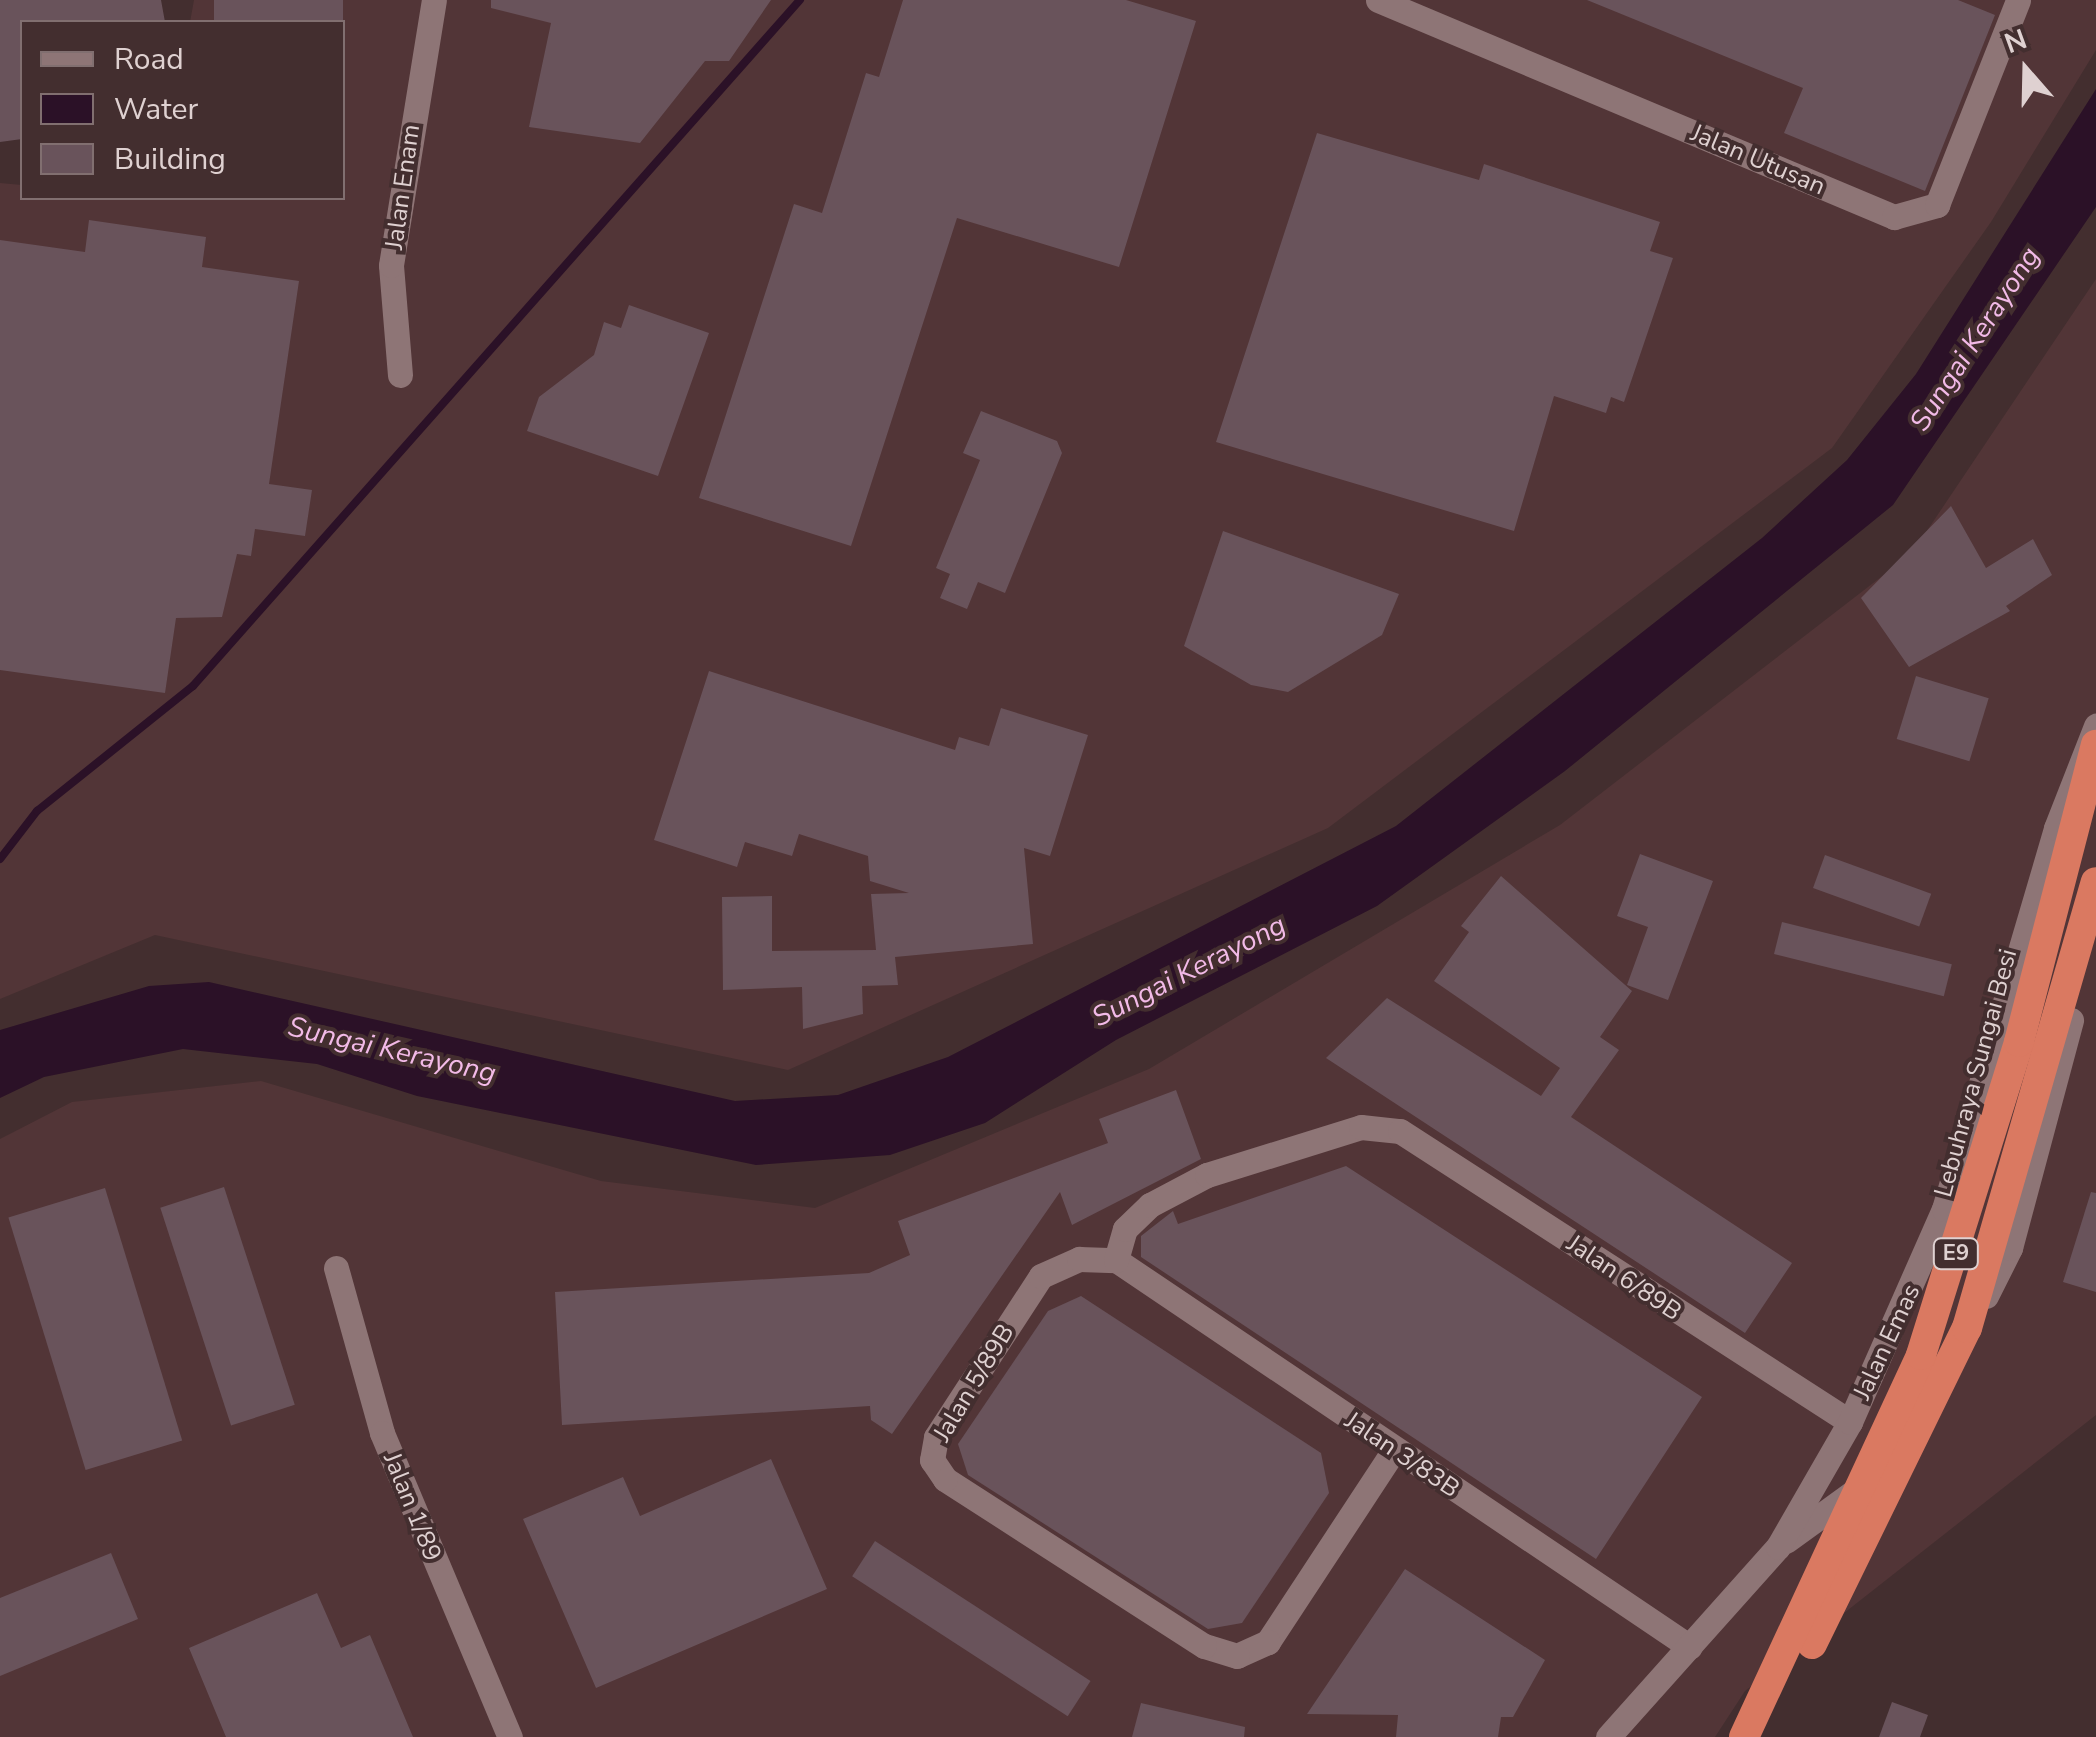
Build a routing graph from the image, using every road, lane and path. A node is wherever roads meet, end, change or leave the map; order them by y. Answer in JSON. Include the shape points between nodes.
{"nodes":[{"id":1,"x":434,"y":0,"type":"edge"},
{"id":2,"x":1378,"y":0,"type":"edge"},
{"id":3,"x":2018,"y":0,"type":"edge"},
{"id":4,"x":400,"y":375,"type":"dead end"},
{"id":5,"x":2096,"y":726,"type":"edge"},
{"id":6,"x":2096,"y":745,"type":"edge"},
{"id":7,"x":2096,"y":882,"type":"edge"},
{"id":8,"x":2096,"y":927,"type":"edge"},
{"id":9,"x":1116,"y":1260,"type":"junction"},
{"id":10,"x":336,"y":1268,"type":"dead end"},
{"id":11,"x":1850,"y":1422,"type":"junction"},
{"id":12,"x":1394,"y":1450,"type":"junction"},
{"id":13,"x":1778,"y":1547,"type":"junction"},
{"id":14,"x":1690,"y":1648,"type":"junction"},
{"id":15,"x":510,"y":1737,"type":"edge"},
{"id":16,"x":1608,"y":1737,"type":"edge"},
{"id":17,"x":1744,"y":1737,"type":"edge"},
{"id":18,"x":1765,"y":1737,"type":"edge"}],
"edges":[{"from":1,"to":4,"type":"street","name":"Jalan Enam","via":[[391,265]]},
{"from":2,"to":3,"type":"street","name":"Jalan Utusan","via":[[1894,217],[1937,205]]},
{"from":5,"to":11,"type":"street","name":"Jalan Emas","via":[[2056,828],[1944,1209]]},
{"from":6,"to":17,"type":"highway","name":"Lebuhraya Sungai Besi","number":"E9","via":[[2019,1042],[1922,1355]]},
{"from":7,"to":18,"type":"highway","number":"E9","via":[[1968,1328]]},
{"from":8,"to":13,"type":"street","name":"Jalan Emas","via":[[2010,1248],[1906,1454]]},
{"from":9,"to":11,"type":"street","name":"Jalan 6/89B","via":[[1125,1230],[1150,1205],[1207,1175],[1314,1136],[1400,1131]]},
{"from":9,"to":12,"type":"street","name":"Jalan 3/83B"},
{"from":9,"to":12,"type":"street","name":"Jalan 5/89B","via":[[1080,1259],[1041,1276],[936,1437],[932,1460],[944,1479],[1204,1646],[1237,1656],[1268,1642]]},
{"from":10,"to":15,"type":"street","name":"Jalan 1/89","via":[[382,1434]]},
{"from":11,"to":13,"type":"street","name":"Jalan Emas"},
{"from":12,"to":14,"type":"street","name":"Jalan 3/83B"},
{"from":13,"to":14,"type":"street","name":"Jalan Emas"},
{"from":14,"to":16,"type":"street","name":"Jalan Emas"}]}
